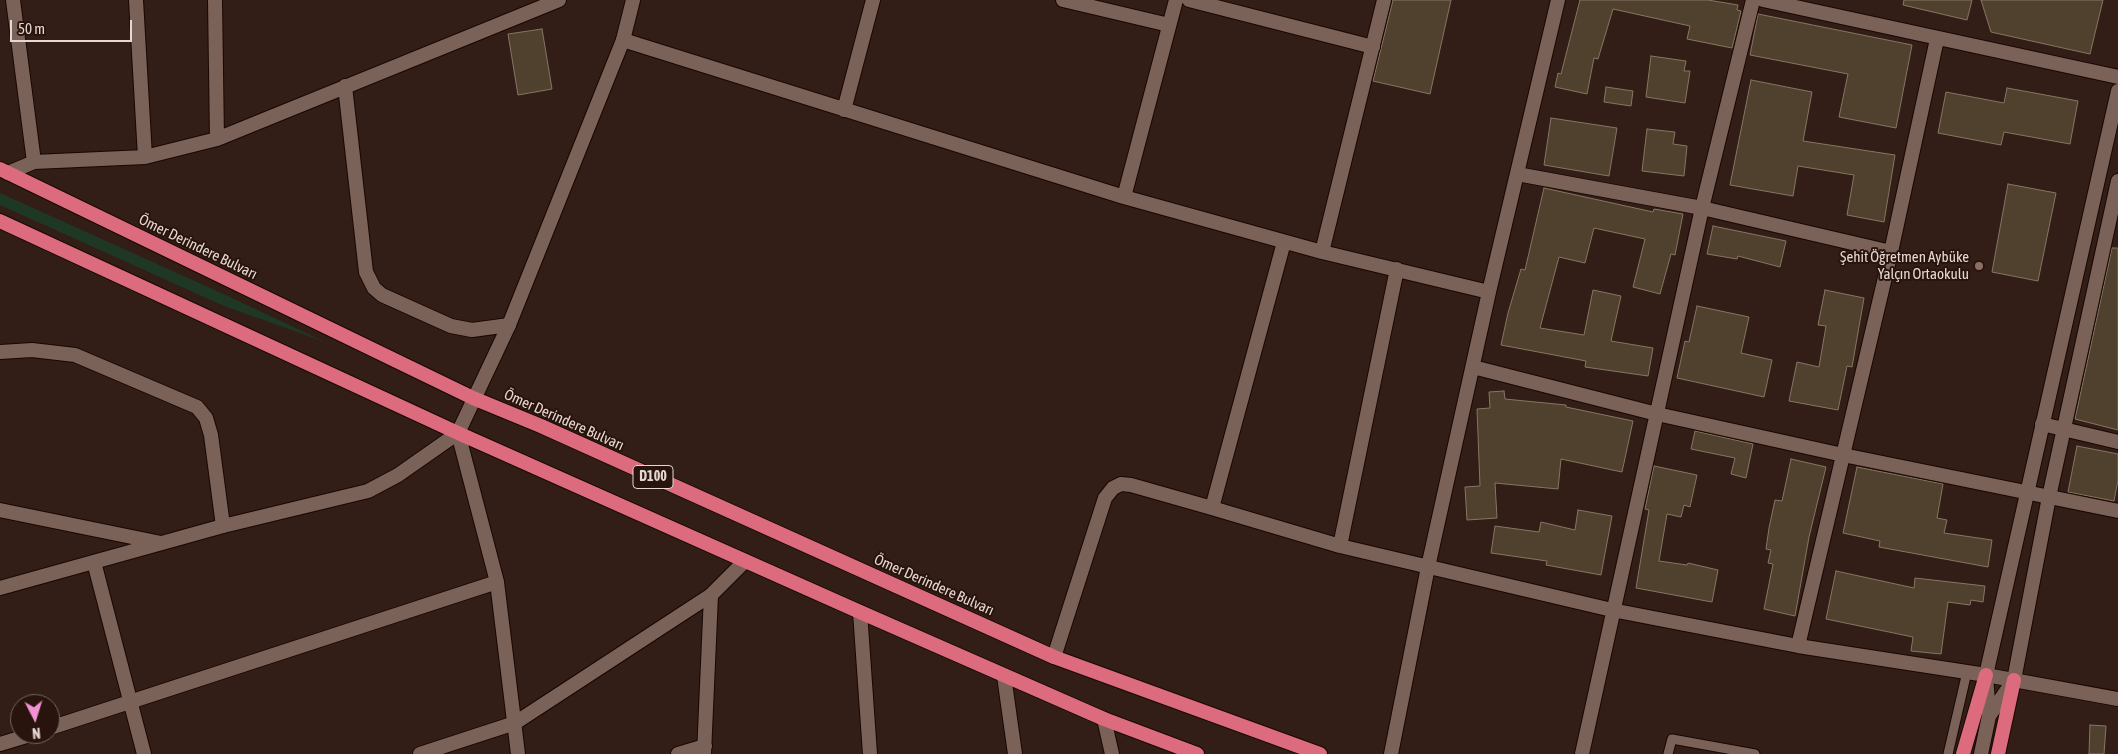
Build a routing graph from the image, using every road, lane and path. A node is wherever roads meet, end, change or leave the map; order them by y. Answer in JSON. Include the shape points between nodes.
{"nodes":[{"id":1,"x":13,"y":0,"type":"edge"},
{"id":2,"x":136,"y":0,"type":"edge"},
{"id":3,"x":215,"y":0,"type":"edge"},
{"id":4,"x":559,"y":0,"type":"edge"},
{"id":5,"x":633,"y":0,"type":"edge"},
{"id":6,"x":873,"y":0,"type":"edge"},
{"id":7,"x":1063,"y":0,"type":"edge"},
{"id":8,"x":1176,"y":0,"type":"edge"},
{"id":9,"x":1189,"y":0,"type":"edge"},
{"id":10,"x":1384,"y":0,"type":"edge"},
{"id":11,"x":1558,"y":0,"type":"edge"},
{"id":12,"x":1753,"y":0,"type":"edge"},
{"id":13,"x":1764,"y":0,"type":"edge"},
{"id":14,"x":1169,"y":25,"type":"junction"},
{"id":15,"x":1937,"y":39,"type":"junction"},
{"id":16,"x":623,"y":40,"type":"junction"},
{"id":17,"x":1373,"y":47,"type":"junction"},
{"id":18,"x":2118,"y":76,"type":"edge"},
{"id":19,"x":346,"y":86,"type":"junction"},
{"id":20,"x":2118,"y":91,"type":"edge"},
{"id":21,"x":844,"y":110,"type":"junction"},
{"id":22,"x":217,"y":139,"type":"junction"},
{"id":23,"x":146,"y":157,"type":"junction"},
{"id":24,"x":34,"y":162,"type":"junction"},
{"id":25,"x":4,"y":171,"type":"edge"},
{"id":26,"x":1517,"y":174,"type":"junction"},
{"id":27,"x":2118,"y":181,"type":"edge"},
{"id":28,"x":1124,"y":197,"type":"junction"},
{"id":29,"x":1702,"y":208,"type":"junction"},
{"id":30,"x":0,"y":221,"type":"edge"},
{"id":31,"x":1284,"y":242,"type":"junction"},
{"id":32,"x":1322,"y":252,"type":"junction"},
{"id":33,"x":1891,"y":252,"type":"junction"},
{"id":34,"x":1397,"y":269,"type":"junction"},
{"id":35,"x":1489,"y":292,"type":"junction"},
{"id":36,"x":509,"y":324,"type":"junction"},
{"id":37,"x":0,"y":352,"type":"edge"},
{"id":38,"x":1473,"y":367,"type":"junction"},
{"id":39,"x":473,"y":398,"type":"junction"},
{"id":40,"x":1658,"y":414,"type":"junction"},
{"id":41,"x":2042,"y":424,"type":"junction"},
{"id":42,"x":2064,"y":429,"type":"junction"},
{"id":43,"x":458,"y":433,"type":"junction"},
{"id":44,"x":2118,"y":442,"type":"edge"},
{"id":45,"x":1843,"y":455,"type":"junction"},
{"id":46,"x":2026,"y":492,"type":"junction"},
{"id":47,"x":2049,"y":497,"type":"junction"},
{"id":48,"x":1212,"y":508,"type":"junction"},
{"id":49,"x":0,"y":510,"type":"edge"},
{"id":50,"x":2118,"y":511,"type":"edge"},
{"id":51,"x":224,"y":526,"type":"junction"},
{"id":52,"x":161,"y":543,"type":"junction"},
{"id":53,"x":1340,"y":546,"type":"junction"},
{"id":54,"x":745,"y":560,"type":"junction"},
{"id":55,"x":94,"y":562,"type":"junction"},
{"id":56,"x":1428,"y":567,"type":"junction"},
{"id":57,"x":498,"y":582,"type":"junction"},
{"id":58,"x":0,"y":588,"type":"edge"},
{"id":59,"x":710,"y":594,"type":"junction"},
{"id":60,"x":1612,"y":610,"type":"junction"},
{"id":61,"x":860,"y":612,"type":"junction"},
{"id":62,"x":1798,"y":646,"type":"junction"},
{"id":63,"x":1054,"y":657,"type":"junction"},
{"id":64,"x":1967,"y":672,"type":"junction"},
{"id":65,"x":1986,"y":675,"type":"junction"},
{"id":66,"x":1004,"y":676,"type":"junction"},
{"id":67,"x":2014,"y":680,"type":"junction"},
{"id":68,"x":2118,"y":699,"type":"edge"},
{"id":69,"x":132,"y":702,"type":"junction"},
{"id":70,"x":1989,"y":716,"type":"junction"},
{"id":71,"x":1104,"y":719,"type":"junction"},
{"id":72,"x":515,"y":722,"type":"junction"},
{"id":73,"x":60,"y":725,"type":"edge"},
{"id":74,"x":704,"y":750,"type":"edge"},
{"id":75,"x":144,"y":754,"type":"edge"},
{"id":76,"x":420,"y":754,"type":"edge"},
{"id":77,"x":518,"y":754,"type":"edge"},
{"id":78,"x":678,"y":754,"type":"edge"},
{"id":79,"x":870,"y":754,"type":"edge"},
{"id":80,"x":1015,"y":754,"type":"edge"},
{"id":81,"x":1112,"y":754,"type":"edge"},
{"id":82,"x":1197,"y":754,"type":"edge"},
{"id":83,"x":1320,"y":754,"type":"edge"},
{"id":84,"x":1391,"y":754,"type":"edge"},
{"id":85,"x":1582,"y":754,"type":"edge"},
{"id":86,"x":1668,"y":754,"type":"edge"},
{"id":87,"x":1755,"y":754,"type":"edge"},
{"id":88,"x":1948,"y":754,"type":"edge"},
{"id":89,"x":1963,"y":754,"type":"edge"},
{"id":90,"x":1981,"y":754,"type":"edge"},
{"id":91,"x":1998,"y":754,"type":"edge"}],
"edges":[{"from":1,"to":24,"type":"street"},
{"from":2,"to":23,"type":"street"},
{"from":3,"to":22,"type":"street"},
{"from":4,"to":19,"type":"street"},
{"from":5,"to":16,"type":"street"},
{"from":6,"to":21,"type":"street"},
{"from":7,"to":14,"type":"street"},
{"from":8,"to":14,"type":"street"},
{"from":9,"to":17,"type":"street"},
{"from":10,"to":17,"type":"street"},
{"from":11,"to":26,"type":"street"},
{"from":12,"to":29,"type":"street"},
{"from":13,"to":15,"type":"street"},
{"from":14,"to":28,"type":"street"},
{"from":15,"to":18,"type":"street"},
{"from":15,"to":33,"type":"street"},
{"from":16,"to":21,"type":"street"},
{"from":16,"to":36,"type":"street"},
{"from":17,"to":32,"type":"street"},
{"from":19,"to":22,"type":"street"},
{"from":19,"to":36,"type":"street","via":[[366,272],[374,288],[382,295],[451,326],[477,330]]},
{"from":20,"to":41,"type":"street"},
{"from":21,"to":28,"type":"street"},
{"from":22,"to":23,"type":"street"},
{"from":23,"to":24,"type":"street"},
{"from":24,"to":25,"type":"street"},
{"from":25,"to":39,"type":"highway","name":"Ömer Derindere Bulvarı","number":"D100"},
{"from":26,"to":29,"type":"street"},
{"from":26,"to":35,"type":"street"},
{"from":27,"to":42,"type":"street"},
{"from":28,"to":31,"type":"street"},
{"from":29,"to":33,"type":"street"},
{"from":29,"to":40,"type":"street"},
{"from":30,"to":43,"type":"highway","number":"D100"},
{"from":31,"to":32,"type":"street"},
{"from":31,"to":48,"type":"street"},
{"from":32,"to":34,"type":"street"},
{"from":33,"to":45,"type":"street"},
{"from":34,"to":35,"type":"street"},
{"from":34,"to":53,"type":"street"},
{"from":35,"to":38,"type":"street"},
{"from":36,"to":39,"type":"street"},
{"from":37,"to":51,"type":"street","via":[[32,350],[75,355],[197,407],[206,418],[211,435]]},
{"from":38,"to":40,"type":"street"},
{"from":38,"to":56,"type":"street"},
{"from":39,"to":43,"type":"street"},
{"from":39,"to":63,"type":"highway","name":"Ömer Derindere Bulvarı","number":"D100"},
{"from":40,"to":45,"type":"street"},
{"from":40,"to":60,"type":"street"},
{"from":41,"to":42,"type":"street"},
{"from":41,"to":46,"type":"street"},
{"from":42,"to":44,"type":"street"},
{"from":42,"to":47,"type":"street"},
{"from":43,"to":51,"type":"street","via":[[398,475],[368,491]]},
{"from":43,"to":54,"type":"highway","number":"D100"},
{"from":43,"to":57,"type":"street"},
{"from":45,"to":46,"type":"street"},
{"from":45,"to":62,"type":"street"},
{"from":46,"to":47,"type":"street"},
{"from":46,"to":65,"type":"street"},
{"from":47,"to":50,"type":"street"},
{"from":47,"to":67,"type":"street"},
{"from":48,"to":53,"type":"street"},
{"from":48,"to":63,"type":"street","via":[[1131,485],[1120,484],[1113,488],[1105,498]]},
{"from":49,"to":52,"type":"street"},
{"from":51,"to":52,"type":"street"},
{"from":52,"to":55,"type":"street"},
{"from":53,"to":56,"type":"street"},
{"from":54,"to":59,"type":"street"},
{"from":54,"to":61,"type":"highway","number":"D100"},
{"from":55,"to":58,"type":"street"},
{"from":55,"to":69,"type":"street"},
{"from":56,"to":60,"type":"street"},
{"from":56,"to":84,"type":"street"},
{"from":57,"to":69,"type":"street"},
{"from":57,"to":72,"type":"street"},
{"from":59,"to":72,"type":"street"},
{"from":59,"to":74,"type":"street"},
{"from":60,"to":62,"type":"street"},
{"from":60,"to":85,"type":"street"},
{"from":61,"to":66,"type":"highway","number":"D100"},
{"from":61,"to":79,"type":"street"},
{"from":62,"to":64,"type":"street"},
{"from":63,"to":83,"type":"highway","name":"Ömer Derindere Bulvarı","number":"D100"},
{"from":64,"to":65,"type":"street"},
{"from":64,"to":88,"type":"lane"},
{"from":65,"to":67,"type":"street"},
{"from":65,"to":70,"type":"street"},
{"from":65,"to":89,"type":"highway"},
{"from":66,"to":71,"type":"highway","number":"D100"},
{"from":66,"to":80,"type":"street"},
{"from":67,"to":68,"type":"street"},
{"from":67,"to":70,"type":"street"},
{"from":67,"to":91,"type":"highway"},
{"from":69,"to":73,"type":"street"},
{"from":69,"to":75,"type":"street"},
{"from":70,"to":90,"type":"street"},
{"from":71,"to":81,"type":"street"},
{"from":71,"to":82,"type":"highway","number":"D100"},
{"from":72,"to":76,"type":"street"},
{"from":72,"to":77,"type":"street"},
{"from":74,"to":78,"type":"street"},
{"from":86,"to":87,"type":"lane","via":[[1672,739]]}]}
